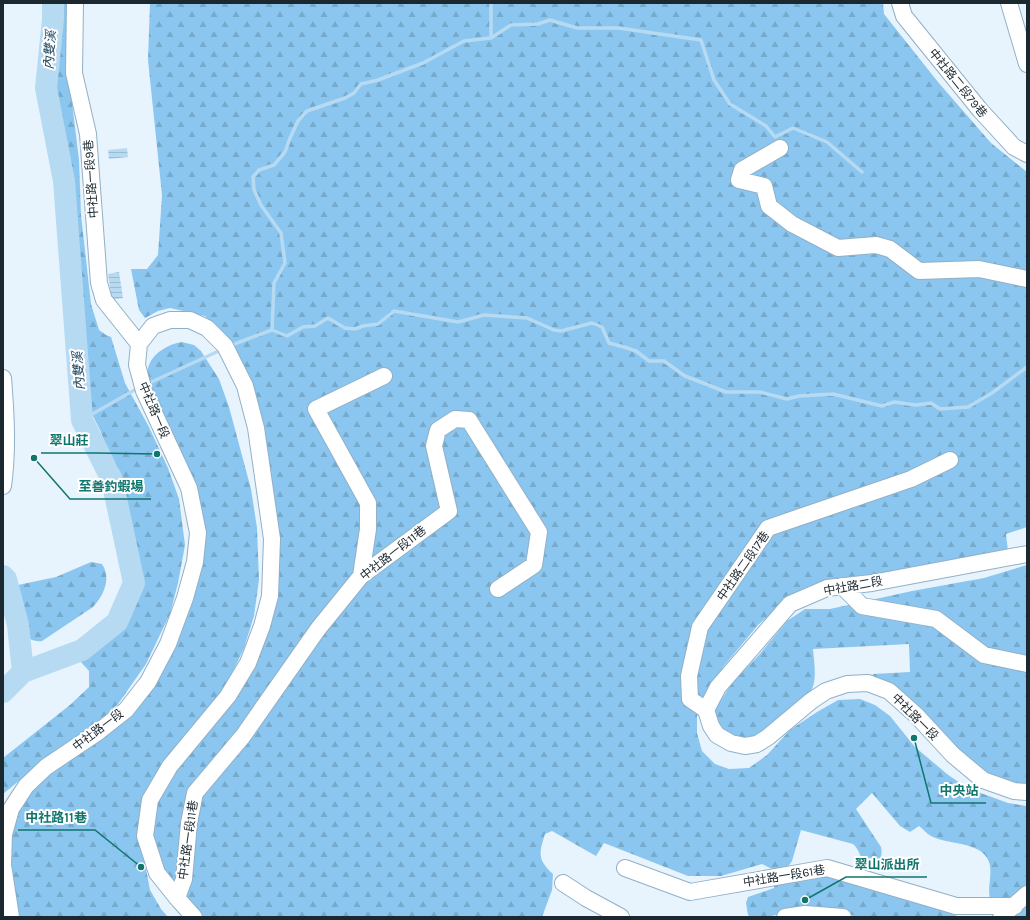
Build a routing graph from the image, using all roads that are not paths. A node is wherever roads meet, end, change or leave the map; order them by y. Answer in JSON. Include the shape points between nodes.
{"nodes":[{"id":1,"x":75,"y":3,"type":"edge"},
{"id":2,"x":900,"y":3,"type":"edge"},
{"id":3,"x":1009,"y":3,"type":"edge"},
{"id":4,"x":1027,"y":64,"type":"edge"},
{"id":5,"x":780,"y":148,"type":"dead end"},
{"id":6,"x":1027,"y":154,"type":"edge"},
{"id":7,"x":1027,"y":279,"type":"edge"},
{"id":8,"x":139,"y":344,"type":"junction"},
{"id":9,"x":384,"y":376,"type":"dead end"},
{"id":10,"x":3,"y":378,"type":"edge"},
{"id":11,"x":950,"y":460,"type":"dead end"},
{"id":12,"x":3,"y":486,"type":"edge"},
{"id":13,"x":1027,"y":554,"type":"edge"},
{"id":14,"x":361,"y":576,"type":"junction"},
{"id":15,"x":842,"y":586,"type":"junction"},
{"id":16,"x":498,"y":589,"type":"dead end"},
{"id":17,"x":1027,"y":664,"type":"edge"},
{"id":18,"x":706,"y":710,"type":"junction"},
{"id":19,"x":1027,"y":792,"type":"edge"},
{"id":20,"x":625,"y":868,"type":"dead end"},
{"id":21,"x":563,"y":883,"type":"dead end"},
{"id":22,"x":1027,"y":894,"type":"edge"},
{"id":23,"x":177,"y":898,"type":"junction"},
{"id":24,"x":1015,"y":906,"type":"junction"},
{"id":25,"x":11,"y":917,"type":"edge"},
{"id":26,"x":194,"y":917,"type":"edge"},
{"id":27,"x":622,"y":917,"type":"edge"},
{"id":28,"x":785,"y":917,"type":"edge"},
{"id":29,"x":843,"y":917,"type":"edge"},
{"id":30,"x":1001,"y":917,"type":"edge"}],
"edges":[{"from":1,"to":8,"type":"street","name":"中社路一段9巷","via":[[74,73],[88,134],[99,283],[104,300]]},
{"from":2,"to":6,"type":"street","name":"中社路二段79巷","via":[[904,16],[980,110],[1014,147]]},
{"from":3,"to":4,"type":"street"},
{"from":5,"to":7,"type":"street","via":[[742,170],[739,180],[764,186],[769,206],[792,224],[838,248],[876,245],[890,249],[919,271],[979,269]]},
{"from":8,"to":23,"type":"street","via":[[153,326],[170,320],[190,320],[207,328],[225,346],[245,386],[256,428],[272,539],[270,596],[248,663],[228,696],[170,766],[150,800],[145,836],[157,873]]},
{"from":8,"to":25,"type":"street","name":"中社路一段","via":[[137,365],[144,390],[190,488],[198,533],[195,562],[168,644],[148,682],[126,710],[46,767],[26,786],[11,808],[4,834],[3,865]]},
{"from":9,"to":14,"type":"street","via":[[316,409],[368,503],[368,529]]},
{"from":10,"to":12,"type":"street","via":[[7,420]]},
{"from":11,"to":18,"type":"street","name":"中社路二段17巷","via":[[911,479],[768,528],[700,627],[689,676],[690,699]]},
{"from":13,"to":15,"type":"street","name":"中社路二段","via":[[872,583]]},
{"from":14,"to":16,"type":"street","name":"中社路一段11巷","via":[[449,511],[434,446],[438,430],[455,419],[469,420],[539,532],[534,565]]},
{"from":14,"to":23,"type":"street","name":"中社路一段11巷","via":[[318,629],[243,736],[195,793],[189,823],[184,879]]},
{"from":15,"to":17,"type":"street","via":[[862,606],[936,619],[984,655]]},
{"from":15,"to":18,"type":"street","name":"中社路二段","via":[[828,588],[790,604],[718,687]]},
{"from":18,"to":19,"type":"street","name":"中社路一段","via":[[717,735],[731,743],[745,746],[757,744],[826,691],[847,684],[868,683],[889,691],[916,715],[953,755],[983,780],[1014,791]]},
{"from":20,"to":24,"type":"street","name":"中社路一段61巷","via":[[690,892],[827,868],[956,906]]},
{"from":21,"to":27,"type":"street"},
{"from":22,"to":24,"type":"street"},
{"from":23,"to":26,"type":"street"},
{"from":24,"to":30,"type":"street"},
{"from":28,"to":29,"type":"street","via":[[805,914]]}]}
